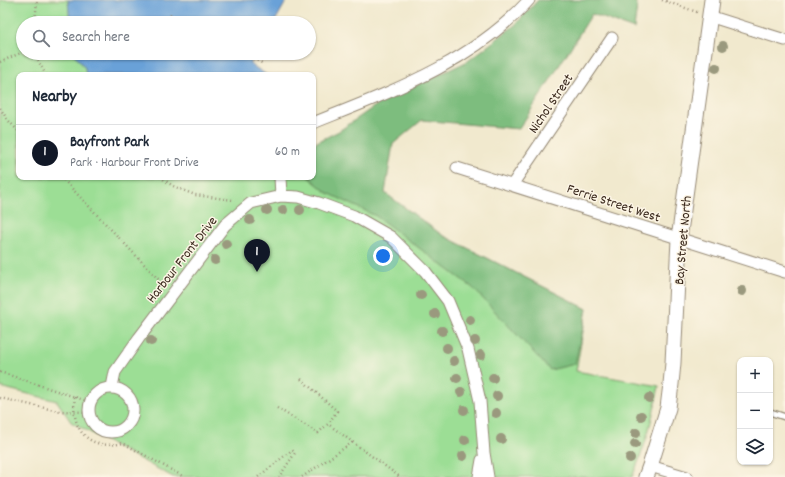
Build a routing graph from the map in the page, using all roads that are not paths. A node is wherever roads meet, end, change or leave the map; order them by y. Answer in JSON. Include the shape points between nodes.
{"nodes":[{"id":1,"x":529,"y":0,"type":"edge"},
{"id":2,"x":712,"y":0,"type":"edge"},
{"id":3,"x":709,"y":16,"type":"junction"},
{"id":4,"x":612,"y":38,"type":"dead end"},
{"id":5,"x":785,"y":40,"type":"edge"},
{"id":6,"x":316,"y":122,"type":"edge"},
{"id":7,"x":457,"y":168,"type":"dead end"},
{"id":8,"x":280,"y":180,"type":"edge"},
{"id":9,"x":512,"y":185,"type":"junction"},
{"id":10,"x":281,"y":196,"type":"junction"},
{"id":11,"x":679,"y":238,"type":"junction"},
{"id":12,"x":785,"y":272,"type":"edge"},
{"id":13,"x":112,"y":387,"type":"junction"},
{"id":14,"x":773,"y":413,"type":"edge"},
{"id":15,"x":785,"y":417,"type":"edge"},
{"id":16,"x":484,"y":453,"type":"junction"},
{"id":17,"x":648,"y":471,"type":"edge"},
{"id":18,"x":479,"y":477,"type":"edge"},
{"id":19,"x":488,"y":477,"type":"edge"},
{"id":20,"x":687,"y":477,"type":"edge"}],
"edges":[{"from":1,"to":6,"type":"street","via":[[500,28],[445,65],[405,86]]},
{"from":2,"to":3,"type":"street","name":"Bay Street North"},
{"from":3,"to":5,"type":"street"},
{"from":3,"to":11,"type":"street","name":"Bay Street North"},
{"from":4,"to":9,"type":"street","name":"Nichol Street"},
{"from":7,"to":9,"type":"street","name":"Ferrie Street West"},
{"from":8,"to":10,"type":"street"},
{"from":9,"to":11,"type":"street","name":"Ferrie Street West"},
{"from":10,"to":13,"type":"street","name":"Harbour Front Drive","via":[[251,203],[225,225],[115,372]]},
{"from":10,"to":16,"type":"street","name":"Harbour Front Drive","via":[[298,197],[354,216],[391,237],[425,271],[448,301],[468,349],[480,401]]},
{"from":11,"to":12,"type":"street","name":"Ferrie Street West"},
{"from":11,"to":17,"type":"street","name":"Bay Street North","via":[[674,363],[668,408]]},
{"from":13,"to":13,"type":"street","via":[[105,388],[92,397],[89,407],[91,419],[96,426],[110,432],[124,428],[133,415],[131,400],[120,389]]},
{"from":14,"to":15,"type":"lane"},
{"from":16,"to":18,"type":"street","name":"Harbour Front Drive"},
{"from":16,"to":19,"type":"street","name":"Harbour Front Drive"},
{"from":17,"to":20,"type":"street"}]}
